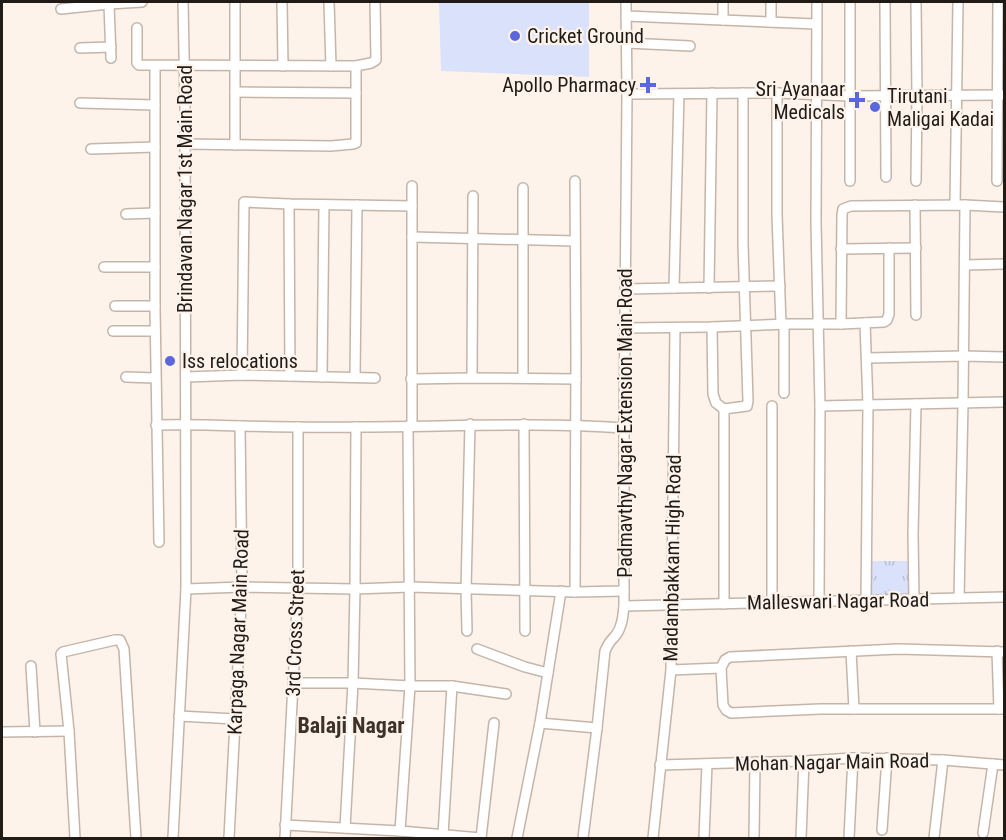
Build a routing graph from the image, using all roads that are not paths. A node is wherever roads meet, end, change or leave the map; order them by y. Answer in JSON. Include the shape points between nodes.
{"nodes":[{"id":1,"x":142,"y":2,"type":"edge"},
{"id":2,"x":183,"y":2,"type":"edge"},
{"id":3,"x":235,"y":2,"type":"edge"},
{"id":4,"x":282,"y":2,"type":"edge"},
{"id":5,"x":329,"y":2,"type":"edge"},
{"id":6,"x":375,"y":2,"type":"edge"},
{"id":7,"x":626,"y":2,"type":"edge"},
{"id":8,"x":723,"y":2,"type":"edge"},
{"id":9,"x":771,"y":2,"type":"edge"},
{"id":10,"x":817,"y":2,"type":"edge"},
{"id":11,"x":850,"y":2,"type":"edge"},
{"id":12,"x":885,"y":2,"type":"edge"},
{"id":13,"x":916,"y":2,"type":"edge"},
{"id":14,"x":958,"y":2,"type":"edge"},
{"id":15,"x":998,"y":2,"type":"edge"},
{"id":16,"x":109,"y":3,"type":"edge"},
{"id":17,"x":61,"y":9,"type":"dead end"},
{"id":18,"x":626,"y":16,"type":"junction"},
{"id":19,"x":723,"y":20,"type":"junction"},
{"id":20,"x":771,"y":22,"type":"junction"},
{"id":21,"x":816,"y":24,"type":"junction"},
{"id":22,"x":138,"y":28,"type":"dead end"},
{"id":23,"x":627,"y":43,"type":"junction"},
{"id":24,"x":690,"y":45,"type":"dead end"},
{"id":25,"x":111,"y":47,"type":"junction"},
{"id":26,"x":80,"y":48,"type":"dead end"},
{"id":27,"x":111,"y":58,"type":"dead end"},
{"id":28,"x":155,"y":66,"type":"junction"},
{"id":29,"x":184,"y":66,"type":"junction"},
{"id":30,"x":234,"y":66,"type":"junction"},
{"id":31,"x":283,"y":66,"type":"junction"},
{"id":32,"x":330,"y":66,"type":"junction"},
{"id":33,"x":356,"y":66,"type":"junction"},
{"id":34,"x":235,"y":92,"type":"junction"},
{"id":35,"x":356,"y":93,"type":"junction"},
{"id":36,"x":712,"y":93,"type":"junction"},
{"id":37,"x":744,"y":93,"type":"junction"},
{"id":38,"x":777,"y":93,"type":"junction"},
{"id":39,"x":627,"y":94,"type":"junction"},
{"id":40,"x":678,"y":94,"type":"junction"},
{"id":41,"x":816,"y":95,"type":"junction"},
{"id":42,"x":957,"y":95,"type":"junction"},
{"id":43,"x":1001,"y":95,"type":"edge"},
{"id":44,"x":850,"y":96,"type":"junction"},
{"id":45,"x":885,"y":96,"type":"junction"},
{"id":46,"x":917,"y":96,"type":"junction"},
{"id":47,"x":80,"y":103,"type":"dead end"},
{"id":48,"x":155,"y":105,"type":"junction"},
{"id":49,"x":185,"y":144,"type":"junction"},
{"id":50,"x":235,"y":145,"type":"junction"},
{"id":51,"x":155,"y":147,"type":"junction"},
{"id":52,"x":91,"y":149,"type":"dead end"},
{"id":53,"x":886,"y":177,"type":"dead end"},
{"id":54,"x":575,"y":181,"type":"dead end"},
{"id":55,"x":849,"y":181,"type":"dead end"},
{"id":56,"x":997,"y":181,"type":"dead end"},
{"id":57,"x":916,"y":182,"type":"dead end"},
{"id":58,"x":412,"y":186,"type":"dead end"},
{"id":59,"x":523,"y":188,"type":"dead end"},
{"id":60,"x":474,"y":196,"type":"dead end"},
{"id":61,"x":289,"y":204,"type":"junction"},
{"id":62,"x":324,"y":205,"type":"junction"},
{"id":63,"x":357,"y":205,"type":"junction"},
{"id":64,"x":960,"y":205,"type":"junction"},
{"id":65,"x":412,"y":206,"type":"junction"},
{"id":66,"x":915,"y":206,"type":"junction"},
{"id":67,"x":1005,"y":207,"type":"edge"},
{"id":68,"x":155,"y":213,"type":"junction"},
{"id":69,"x":126,"y":214,"type":"dead end"},
{"id":70,"x":412,"y":237,"type":"junction"},
{"id":71,"x":473,"y":238,"type":"junction"},
{"id":72,"x":523,"y":240,"type":"junction"},
{"id":73,"x":575,"y":241,"type":"junction"},
{"id":74,"x":916,"y":248,"type":"junction"},
{"id":75,"x":841,"y":249,"type":"junction"},
{"id":76,"x":889,"y":249,"type":"junction"},
{"id":77,"x":1005,"y":264,"type":"edge"},
{"id":78,"x":964,"y":265,"type":"junction"},
{"id":79,"x":104,"y":267,"type":"dead end"},
{"id":80,"x":155,"y":267,"type":"junction"},
{"id":81,"x":780,"y":286,"type":"junction"},
{"id":82,"x":745,"y":287,"type":"junction"},
{"id":83,"x":674,"y":288,"type":"junction"},
{"id":84,"x":709,"y":288,"type":"junction"},
{"id":85,"x":626,"y":289,"type":"junction"},
{"id":86,"x":116,"y":306,"type":"dead end"},
{"id":87,"x":155,"y":306,"type":"junction"},
{"id":88,"x":916,"y":315,"type":"dead end"},
{"id":89,"x":865,"y":323,"type":"junction"},
{"id":90,"x":783,"y":324,"type":"junction"},
{"id":91,"x":818,"y":324,"type":"junction"},
{"id":92,"x":841,"y":324,"type":"junction"},
{"id":93,"x":746,"y":325,"type":"junction"},
{"id":94,"x":712,"y":327,"type":"junction"},
{"id":95,"x":625,"y":328,"type":"junction"},
{"id":96,"x":675,"y":328,"type":"junction"},
{"id":97,"x":113,"y":331,"type":"dead end"},
{"id":98,"x":155,"y":331,"type":"junction"},
{"id":99,"x":964,"y":356,"type":"junction"},
{"id":100,"x":1005,"y":357,"type":"edge"},
{"id":101,"x":867,"y":358,"type":"junction"},
{"id":102,"x":242,"y":375,"type":"junction"},
{"id":103,"x":186,"y":376,"type":"junction"},
{"id":104,"x":290,"y":376,"type":"junction"},
{"id":105,"x":126,"y":377,"type":"dead end"},
{"id":106,"x":322,"y":377,"type":"junction"},
{"id":107,"x":355,"y":377,"type":"junction"},
{"id":108,"x":155,"y":378,"type":"junction"},
{"id":109,"x":375,"y":378,"type":"dead end"},
{"id":110,"x":471,"y":378,"type":"junction"},
{"id":111,"x":523,"y":378,"type":"junction"},
{"id":112,"x":411,"y":379,"type":"junction"},
{"id":113,"x":576,"y":379,"type":"junction"},
{"id":114,"x":784,"y":393,"type":"dead end"},
{"id":115,"x":1005,"y":402,"type":"edge"},
{"id":116,"x":963,"y":403,"type":"junction"},
{"id":117,"x":916,"y":404,"type":"junction"},
{"id":118,"x":868,"y":405,"type":"junction"},
{"id":119,"x":772,"y":406,"type":"dead end"},
{"id":120,"x":820,"y":406,"type":"junction"},
{"id":121,"x":724,"y":409,"type":"junction"},
{"id":122,"x":186,"y":424,"type":"junction"},
{"id":123,"x":470,"y":424,"type":"junction"},
{"id":124,"x":524,"y":424,"type":"junction"},
{"id":125,"x":575,"y":424,"type":"junction"},
{"id":126,"x":156,"y":425,"type":"junction"},
{"id":127,"x":240,"y":426,"type":"junction"},
{"id":128,"x":410,"y":426,"type":"junction"},
{"id":129,"x":298,"y":427,"type":"junction"},
{"id":130,"x":356,"y":427,"type":"junction"},
{"id":131,"x":624,"y":428,"type":"junction"},
{"id":132,"x":159,"y":542,"type":"dead end"},
{"id":133,"x":242,"y":587,"type":"junction"},
{"id":134,"x":410,"y":587,"type":"junction"},
{"id":135,"x":298,"y":588,"type":"junction"},
{"id":136,"x":466,"y":588,"type":"junction"},
{"id":137,"x":186,"y":589,"type":"junction"},
{"id":138,"x":355,"y":589,"type":"junction"},
{"id":139,"x":524,"y":590,"type":"junction"},
{"id":140,"x":561,"y":591,"type":"junction"},
{"id":141,"x":624,"y":591,"type":"junction"},
{"id":142,"x":575,"y":592,"type":"junction"},
{"id":143,"x":1005,"y":597,"type":"edge"},
{"id":144,"x":960,"y":598,"type":"junction"},
{"id":145,"x":914,"y":599,"type":"junction"},
{"id":146,"x":866,"y":601,"type":"junction"},
{"id":147,"x":819,"y":602,"type":"junction"},
{"id":148,"x":772,"y":603,"type":"junction"},
{"id":149,"x":724,"y":604,"type":"junction"},
{"id":150,"x":624,"y":606,"type":"junction"},
{"id":151,"x":671,"y":606,"type":"junction"},
{"id":152,"x":467,"y":631,"type":"dead end"},
{"id":153,"x":525,"y":631,"type":"dead end"},
{"id":154,"x":477,"y":650,"type":"dead end"},
{"id":155,"x":851,"y":651,"type":"junction"},
{"id":156,"x":1001,"y":652,"type":"edge"},
{"id":157,"x":32,"y":666,"type":"dead end"},
{"id":158,"x":721,"y":668,"type":"junction"},
{"id":159,"x":671,"y":670,"type":"junction"},
{"id":160,"x":548,"y":673,"type":"junction"},
{"id":161,"x":293,"y":682,"type":"junction"},
{"id":162,"x":353,"y":682,"type":"junction"},
{"id":163,"x":410,"y":686,"type":"junction"},
{"id":164,"x":452,"y":686,"type":"junction"},
{"id":165,"x":506,"y":694,"type":"dead end"},
{"id":166,"x":854,"y":709,"type":"junction"},
{"id":167,"x":1002,"y":709,"type":"edge"},
{"id":168,"x":179,"y":716,"type":"junction"},
{"id":169,"x":235,"y":718,"type":"junction"},
{"id":170,"x":494,"y":723,"type":"dead end"},
{"id":171,"x":540,"y":723,"type":"junction"},
{"id":172,"x":597,"y":728,"type":"junction"},
{"id":173,"x":69,"y":731,"type":"junction"},
{"id":174,"x":2,"y":732,"type":"edge"},
{"id":175,"x":35,"y":732,"type":"junction"},
{"id":176,"x":853,"y":758,"type":"junction"},
{"id":177,"x":887,"y":758,"type":"junction"},
{"id":178,"x":943,"y":760,"type":"junction"},
{"id":179,"x":804,"y":761,"type":"junction"},
{"id":180,"x":755,"y":762,"type":"junction"},
{"id":181,"x":707,"y":764,"type":"junction"},
{"id":182,"x":993,"y":764,"type":"junction"},
{"id":183,"x":660,"y":765,"type":"junction"},
{"id":184,"x":1005,"y":765,"type":"edge"},
{"id":185,"x":285,"y":825,"type":"junction"},
{"id":186,"x":345,"y":828,"type":"junction"},
{"id":187,"x":882,"y":830,"type":"dead end"},
{"id":188,"x":400,"y":831,"type":"junction"},
{"id":189,"x":983,"y":833,"type":"dead end"},
{"id":190,"x":443,"y":835,"type":"junction"},
{"id":191,"x":75,"y":838,"type":"edge"},
{"id":192,"x":136,"y":838,"type":"edge"},
{"id":193,"x":173,"y":838,"type":"edge"},
{"id":194,"x":229,"y":838,"type":"edge"},
{"id":195,"x":285,"y":838,"type":"edge"},
{"id":196,"x":517,"y":838,"type":"edge"},
{"id":197,"x":583,"y":838,"type":"edge"},
{"id":198,"x":653,"y":838,"type":"edge"},
{"id":199,"x":704,"y":838,"type":"edge"},
{"id":200,"x":754,"y":838,"type":"edge"},
{"id":201,"x":801,"y":838,"type":"edge"},
{"id":202,"x":849,"y":838,"type":"edge"},
{"id":203,"x":934,"y":838,"type":"edge"}],
"edges":[{"from":1,"to":16,"type":"street"},
{"from":2,"to":29,"type":"street","name":"Brindavan Nagar 1st Main Road"},
{"from":3,"to":30,"type":"street"},
{"from":4,"to":31,"type":"street"},
{"from":5,"to":32,"type":"street"},
{"from":6,"to":33,"type":"street","via":[[376,60]]},
{"from":7,"to":18,"type":"street","name":"Padmavthy Nagar Extension Main Road"},
{"from":8,"to":19,"type":"street"},
{"from":9,"to":20,"type":"street"},
{"from":10,"to":21,"type":"street"},
{"from":11,"to":44,"type":"street"},
{"from":12,"to":45,"type":"street"},
{"from":13,"to":46,"type":"street"},
{"from":14,"to":42,"type":"street"},
{"from":15,"to":43,"type":"street"},
{"from":16,"to":17,"type":"street"},
{"from":16,"to":25,"type":"street"},
{"from":18,"to":19,"type":"street"},
{"from":18,"to":23,"type":"street","name":"Padmavthy Nagar Extension Main Road"},
{"from":19,"to":20,"type":"street"},
{"from":20,"to":21,"type":"street"},
{"from":21,"to":41,"type":"street"},
{"from":22,"to":28,"type":"street","via":[[137,63]]},
{"from":23,"to":24,"type":"street"},
{"from":23,"to":39,"type":"street","name":"Padmavthy Nagar Extension Main Road"},
{"from":25,"to":26,"type":"street"},
{"from":25,"to":27,"type":"street"},
{"from":28,"to":29,"type":"street"},
{"from":28,"to":48,"type":"street"},
{"from":29,"to":30,"type":"street"},
{"from":29,"to":49,"type":"street","name":"Brindavan Nagar 1st Main Road"},
{"from":30,"to":31,"type":"street"},
{"from":30,"to":34,"type":"street"},
{"from":31,"to":32,"type":"street"},
{"from":32,"to":33,"type":"street"},
{"from":33,"to":35,"type":"street"},
{"from":34,"to":35,"type":"street"},
{"from":34,"to":50,"type":"street"},
{"from":35,"to":50,"type":"street","via":[[356,143]]},
{"from":36,"to":37,"type":"street"},
{"from":36,"to":40,"type":"street"},
{"from":36,"to":84,"type":"street"},
{"from":37,"to":38,"type":"street"},
{"from":37,"to":82,"type":"street"},
{"from":38,"to":41,"type":"street"},
{"from":38,"to":81,"type":"street"},
{"from":39,"to":40,"type":"street"},
{"from":39,"to":85,"type":"street","name":"Padmavthy Nagar Extension Main Road"},
{"from":40,"to":83,"type":"street"},
{"from":41,"to":44,"type":"street"},
{"from":41,"to":91,"type":"street"},
{"from":42,"to":43,"type":"street"},
{"from":42,"to":46,"type":"street"},
{"from":42,"to":64,"type":"street"},
{"from":43,"to":56,"type":"street"},
{"from":44,"to":45,"type":"street"},
{"from":44,"to":55,"type":"street"},
{"from":45,"to":46,"type":"street"},
{"from":45,"to":53,"type":"street"},
{"from":46,"to":57,"type":"street"},
{"from":47,"to":48,"type":"street"},
{"from":48,"to":51,"type":"street"},
{"from":49,"to":50,"type":"street"},
{"from":49,"to":103,"type":"street","name":"Brindavan Nagar 1st Main Road"},
{"from":51,"to":52,"type":"street"},
{"from":51,"to":68,"type":"street"},
{"from":54,"to":73,"type":"street"},
{"from":58,"to":65,"type":"street"},
{"from":59,"to":72,"type":"street"},
{"from":60,"to":71,"type":"street"},
{"from":61,"to":62,"type":"street"},
{"from":61,"to":102,"type":"street","via":[[244,202]]},
{"from":61,"to":104,"type":"street"},
{"from":62,"to":63,"type":"street"},
{"from":62,"to":106,"type":"street"},
{"from":63,"to":65,"type":"street"},
{"from":63,"to":107,"type":"street"},
{"from":64,"to":66,"type":"street"},
{"from":64,"to":67,"type":"street"},
{"from":64,"to":78,"type":"street"},
{"from":65,"to":70,"type":"street"},
{"from":66,"to":74,"type":"street"},
{"from":66,"to":75,"type":"street","via":[[846,207]]},
{"from":68,"to":69,"type":"street"},
{"from":68,"to":80,"type":"street"},
{"from":70,"to":71,"type":"street"},
{"from":70,"to":112,"type":"street"},
{"from":71,"to":72,"type":"street"},
{"from":71,"to":110,"type":"street"},
{"from":72,"to":73,"type":"street"},
{"from":72,"to":111,"type":"street"},
{"from":73,"to":113,"type":"street"},
{"from":74,"to":76,"type":"street"},
{"from":74,"to":88,"type":"street"},
{"from":75,"to":76,"type":"street"},
{"from":75,"to":92,"type":"street"},
{"from":76,"to":89,"type":"street","via":[[889,317],[884,322]]},
{"from":77,"to":78,"type":"street"},
{"from":78,"to":99,"type":"street"},
{"from":79,"to":80,"type":"street"},
{"from":80,"to":87,"type":"street"},
{"from":81,"to":82,"type":"street"},
{"from":81,"to":90,"type":"street"},
{"from":82,"to":84,"type":"street"},
{"from":82,"to":93,"type":"street"},
{"from":83,"to":84,"type":"street"},
{"from":83,"to":85,"type":"street"},
{"from":85,"to":95,"type":"street","name":"Padmavthy Nagar Extension Main Road"},
{"from":86,"to":87,"type":"street"},
{"from":87,"to":98,"type":"street"},
{"from":89,"to":92,"type":"street"},
{"from":89,"to":101,"type":"street"},
{"from":90,"to":91,"type":"street"},
{"from":90,"to":93,"type":"street"},
{"from":90,"to":114,"type":"street"},
{"from":91,"to":92,"type":"street"},
{"from":91,"to":120,"type":"street"},
{"from":93,"to":94,"type":"street"},
{"from":93,"to":121,"type":"street","via":[[747,406]]},
{"from":94,"to":96,"type":"street"},
{"from":94,"to":121,"type":"street","via":[[712,394]]},
{"from":95,"to":96,"type":"street"},
{"from":95,"to":131,"type":"street","name":"Padmavthy Nagar Extension Main Road"},
{"from":96,"to":151,"type":"street","name":"Madambakkam High Road"},
{"from":97,"to":98,"type":"street"},
{"from":98,"to":108,"type":"street"},
{"from":99,"to":100,"type":"street"},
{"from":99,"to":101,"type":"street"},
{"from":99,"to":116,"type":"street"},
{"from":101,"to":118,"type":"street"},
{"from":102,"to":103,"type":"street"},
{"from":102,"to":104,"type":"street"},
{"from":103,"to":122,"type":"street","name":"Brindavan Nagar 1st Main Road"},
{"from":104,"to":106,"type":"street"},
{"from":105,"to":108,"type":"street"},
{"from":106,"to":107,"type":"street"},
{"from":107,"to":109,"type":"street"},
{"from":108,"to":126,"type":"street"},
{"from":110,"to":111,"type":"street"},
{"from":110,"to":112,"type":"street"},
{"from":111,"to":113,"type":"street"},
{"from":112,"to":128,"type":"street"},
{"from":113,"to":125,"type":"street"},
{"from":115,"to":116,"type":"street"},
{"from":116,"to":117,"type":"street"},
{"from":116,"to":144,"type":"street"},
{"from":117,"to":118,"type":"street"},
{"from":117,"to":145,"type":"street"},
{"from":118,"to":120,"type":"street"},
{"from":118,"to":146,"type":"street"},
{"from":119,"to":148,"type":"street"},
{"from":120,"to":147,"type":"street"},
{"from":121,"to":149,"type":"street"},
{"from":122,"to":126,"type":"street"},
{"from":122,"to":127,"type":"street"},
{"from":122,"to":137,"type":"street","name":"Brindavan Nagar 1st Main Road"},
{"from":123,"to":124,"type":"street"},
{"from":123,"to":128,"type":"street"},
{"from":123,"to":136,"type":"street"},
{"from":124,"to":125,"type":"street"},
{"from":124,"to":139,"type":"street"},
{"from":125,"to":131,"type":"street"},
{"from":125,"to":142,"type":"street"},
{"from":126,"to":132,"type":"street"},
{"from":127,"to":129,"type":"street"},
{"from":127,"to":133,"type":"street","name":"Karpaga Nagar Main Road"},
{"from":128,"to":130,"type":"street"},
{"from":128,"to":134,"type":"street"},
{"from":129,"to":130,"type":"street"},
{"from":129,"to":135,"type":"street","name":"3rd Cross Street"},
{"from":130,"to":138,"type":"street"},
{"from":131,"to":141,"type":"street","name":"Padmavthy Nagar Extension Main Road"},
{"from":133,"to":135,"type":"street"},
{"from":133,"to":137,"type":"street"},
{"from":133,"to":169,"type":"street","name":"Karpaga Nagar Main Road"},
{"from":134,"to":136,"type":"street"},
{"from":134,"to":138,"type":"street"},
{"from":134,"to":163,"type":"street"},
{"from":135,"to":138,"type":"street"},
{"from":135,"to":161,"type":"street","name":"3rd Cross Street"},
{"from":136,"to":139,"type":"street"},
{"from":136,"to":152,"type":"street"},
{"from":137,"to":168,"type":"street","name":"Brindavan Nagar 1st Main Road"},
{"from":138,"to":162,"type":"street"},
{"from":139,"to":140,"type":"street"},
{"from":139,"to":153,"type":"street"},
{"from":140,"to":142,"type":"street"},
{"from":140,"to":160,"type":"street"},
{"from":141,"to":142,"type":"street"},
{"from":141,"to":150,"type":"street","name":"Padmavthy Nagar Extension Main Road"},
{"from":143,"to":144,"type":"street","name":"Malleswari Nagar Road"},
{"from":144,"to":145,"type":"street","name":"Malleswari Nagar Road"},
{"from":145,"to":146,"type":"street","name":"Malleswari Nagar Road"},
{"from":146,"to":147,"type":"street","name":"Malleswari Nagar Road"},
{"from":147,"to":148,"type":"street","name":"Malleswari Nagar Road"},
{"from":148,"to":149,"type":"street","name":"Malleswari Nagar Road"},
{"from":149,"to":151,"type":"street","name":"Malleswari Nagar Road"},
{"from":150,"to":151,"type":"street","name":"Malleswari Nagar Road"},
{"from":150,"to":172,"type":"street","name":"Padmavthy Nagar Extension Main Road","via":[[617,634],[605,651]]},
{"from":151,"to":159,"type":"street","name":"Madambakkam High Road"},
{"from":154,"to":160,"type":"street"},
{"from":155,"to":156,"type":"street"},
{"from":155,"to":158,"type":"street","via":[[730,657]]},
{"from":155,"to":166,"type":"street"},
{"from":156,"to":167,"type":"street"},
{"from":157,"to":175,"type":"street"},
{"from":158,"to":159,"type":"street"},
{"from":158,"to":166,"type":"street","via":[[723,705],[731,713]]},
{"from":159,"to":183,"type":"street","name":"Madambakkam High Road"},
{"from":160,"to":171,"type":"street"},
{"from":161,"to":162,"type":"street"},
{"from":161,"to":185,"type":"street","name":"3rd Cross Street"},
{"from":162,"to":163,"type":"street"},
{"from":162,"to":186,"type":"street"},
{"from":163,"to":164,"type":"street"},
{"from":163,"to":188,"type":"street"},
{"from":164,"to":165,"type":"street"},
{"from":164,"to":190,"type":"street"},
{"from":166,"to":167,"type":"street"},
{"from":168,"to":169,"type":"street"},
{"from":168,"to":193,"type":"street","name":"Brindavan Nagar 1st Main Road"},
{"from":169,"to":194,"type":"street","name":"Karpaga Nagar Main Road"},
{"from":170,"to":190,"type":"street","via":[[481,838]]},
{"from":171,"to":172,"type":"street"},
{"from":171,"to":196,"type":"street"},
{"from":172,"to":197,"type":"street","name":"Padmavthy Nagar Extension Main Road"},
{"from":173,"to":175,"type":"street"},
{"from":173,"to":191,"type":"street"},
{"from":173,"to":192,"type":"street","via":[[63,652],[120,640],[124,649]]},
{"from":174,"to":175,"type":"street"},
{"from":176,"to":177,"type":"street","name":"Mohan Nagar Main Road"},
{"from":176,"to":179,"type":"street","name":"Mohan Nagar Main Road"},
{"from":176,"to":202,"type":"street"},
{"from":177,"to":178,"type":"street","name":"Mohan Nagar Main Road"},
{"from":177,"to":187,"type":"street"},
{"from":178,"to":182,"type":"street","name":"Mohan Nagar Main Road"},
{"from":178,"to":203,"type":"street"},
{"from":179,"to":180,"type":"street","name":"Mohan Nagar Main Road"},
{"from":179,"to":201,"type":"street"},
{"from":180,"to":181,"type":"street","name":"Mohan Nagar Main Road"},
{"from":180,"to":200,"type":"street"},
{"from":181,"to":183,"type":"street","name":"Mohan Nagar Main Road"},
{"from":181,"to":199,"type":"street"},
{"from":182,"to":184,"type":"street","name":"Mohan Nagar Main Road"},
{"from":182,"to":189,"type":"street"},
{"from":183,"to":198,"type":"street","name":"Madambakkam High Road"},
{"from":185,"to":186,"type":"street"},
{"from":185,"to":195,"type":"street","name":"3rd Cross Street"},
{"from":186,"to":188,"type":"street"},
{"from":188,"to":190,"type":"street"}]}
